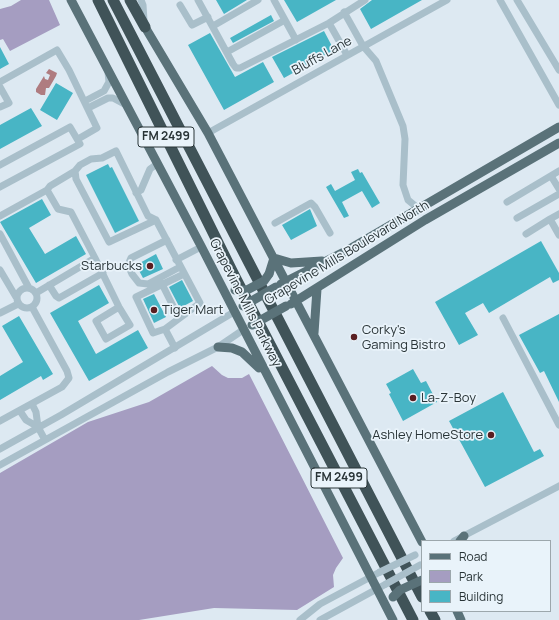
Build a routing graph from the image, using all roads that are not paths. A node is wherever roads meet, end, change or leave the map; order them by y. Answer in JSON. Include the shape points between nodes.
{"nodes":[{"id":1,"x":71,"y":0,"type":"edge"},
{"id":2,"x":98,"y":0,"type":"edge"},
{"id":3,"x":113,"y":0,"type":"edge"},
{"id":4,"x":130,"y":0,"type":"edge"},
{"id":5,"x":141,"y":0,"type":"edge"},
{"id":6,"x":198,"y":0,"type":"edge"},
{"id":7,"x":258,"y":0,"type":"edge"},
{"id":8,"x":274,"y":0,"type":"edge"},
{"id":9,"x":365,"y":0,"type":"edge"},
{"id":10,"x":447,"y":0,"type":"edge"},
{"id":11,"x":500,"y":0,"type":"edge"},
{"id":12,"x":517,"y":0,"type":"edge"},
{"id":13,"x":180,"y":5,"type":"dead end"},
{"id":14,"x":344,"y":12,"type":"junction"},
{"id":15,"x":208,"y":17,"type":"junction"},
{"id":16,"x":285,"y":20,"type":"junction"},
{"id":17,"x":329,"y":23,"type":"junction"},
{"id":18,"x":213,"y":26,"type":"junction"},
{"id":19,"x":145,"y":27,"type":"junction"},
{"id":20,"x":296,"y":40,"type":"junction"},
{"id":21,"x":363,"y":46,"type":"junction"},
{"id":22,"x":227,"y":52,"type":"junction"},
{"id":23,"x":347,"y":55,"type":"junction"},
{"id":24,"x":108,"y":68,"type":"junction"},
{"id":25,"x":559,"y":70,"type":"edge"},
{"id":26,"x":0,"y":82,"type":"edge"},
{"id":27,"x":0,"y":87,"type":"edge"},
{"id":28,"x":87,"y":104,"type":"junction"},
{"id":29,"x":126,"y":105,"type":"junction"},
{"id":30,"x":559,"y":105,"type":"edge"},
{"id":31,"x":0,"y":107,"type":"edge"},
{"id":32,"x":559,"y":127,"type":"edge"},
{"id":33,"x":208,"y":133,"type":"junction"},
{"id":34,"x":78,"y":139,"type":"junction"},
{"id":35,"x":559,"y":143,"type":"edge"},
{"id":36,"x":157,"y":164,"type":"junction"},
{"id":37,"x":0,"y":165,"type":"edge"},
{"id":38,"x":75,"y":171,"type":"junction"},
{"id":39,"x":559,"y":171,"type":"edge"},
{"id":40,"x":551,"y":176,"type":"junction"},
{"id":41,"x":0,"y":187,"type":"edge"},
{"id":42,"x":559,"y":189,"type":"edge"},
{"id":43,"x":47,"y":190,"type":"junction"},
{"id":44,"x":136,"y":193,"type":"junction"},
{"id":45,"x":559,"y":194,"type":"edge"},
{"id":46,"x":507,"y":202,"type":"dead end"},
{"id":47,"x":419,"y":209,"type":"junction"},
{"id":48,"x":559,"y":214,"type":"edge"},
{"id":49,"x":0,"y":216,"type":"edge"},
{"id":50,"x":517,"y":218,"type":"dead end"},
{"id":51,"x":156,"y":220,"type":"junction"},
{"id":52,"x":425,"y":220,"type":"junction"},
{"id":53,"x":550,"y":220,"type":"junction"},
{"id":54,"x":275,"y":223,"type":"dead end"},
{"id":55,"x":330,"y":233,"type":"dead end"},
{"id":56,"x":0,"y":234,"type":"edge"},
{"id":57,"x":526,"y":234,"type":"dead end"},
{"id":58,"x":559,"y":235,"type":"edge"},
{"id":59,"x":167,"y":240,"type":"junction"},
{"id":60,"x":201,"y":247,"type":"junction"},
{"id":61,"x":95,"y":258,"type":"junction"},
{"id":62,"x":274,"y":258,"type":"junction"},
{"id":63,"x":176,"y":260,"type":"junction"},
{"id":64,"x":329,"y":260,"type":"junction"},
{"id":65,"x":0,"y":270,"type":"edge"},
{"id":66,"x":182,"y":270,"type":"junction"},
{"id":67,"x":103,"y":273,"type":"junction"},
{"id":68,"x":219,"y":282,"type":"junction"},
{"id":69,"x":285,"y":282,"type":"junction"},
{"id":70,"x":162,"y":284,"type":"junction"},
{"id":71,"x":49,"y":285,"type":"junction"},
{"id":72,"x":29,"y":288,"type":"junction"},
{"id":73,"x":317,"y":289,"type":"junction"},
{"id":74,"x":36,"y":293,"type":"junction"},
{"id":75,"x":17,"y":300,"type":"junction"},
{"id":76,"x":296,"y":301,"type":"junction"},
{"id":77,"x":119,"y":307,"type":"junction"},
{"id":78,"x":32,"y":308,"type":"junction"},
{"id":79,"x":234,"y":312,"type":"junction"},
{"id":80,"x":0,"y":313,"type":"edge"},
{"id":81,"x":180,"y":318,"type":"junction"},
{"id":82,"x":503,"y":318,"type":"dead end"},
{"id":83,"x":165,"y":329,"type":"junction"},
{"id":84,"x":243,"y":330,"type":"junction"},
{"id":85,"x":314,"y":335,"type":"junction"},
{"id":86,"x":175,"y":348,"type":"junction"},
{"id":87,"x":218,"y":348,"type":"junction"},
{"id":88,"x":268,"y":380,"type":"junction"},
{"id":89,"x":32,"y":404,"type":"junction"},
{"id":90,"x":20,"y":411,"type":"junction"},
{"id":91,"x":0,"y":421,"type":"edge"},
{"id":92,"x":559,"y":425,"type":"edge"},
{"id":93,"x":38,"y":427,"type":"junction"},
{"id":94,"x":46,"y":440,"type":"junction"},
{"id":95,"x":0,"y":448,"type":"edge"},
{"id":96,"x":0,"y":466,"type":"edge"},
{"id":97,"x":559,"y":486,"type":"edge"},
{"id":98,"x":462,"y":538,"type":"edge"},
{"id":99,"x":421,"y":540,"type":"edge"},
{"id":100,"x":418,"y":555,"type":"edge"},
{"id":101,"x":421,"y":564,"type":"edge"},
{"id":102,"x":371,"y":578,"type":"junction"},
{"id":103,"x":421,"y":580,"type":"edge"},
{"id":104,"x":376,"y":589,"type":"junction"},
{"id":105,"x":421,"y":595,"type":"edge"},
{"id":106,"x":388,"y":610,"type":"junction"},
{"id":107,"x":300,"y":620,"type":"edge"},
{"id":108,"x":320,"y":620,"type":"edge"},
{"id":109,"x":393,"y":620,"type":"edge"},
{"id":110,"x":413,"y":620,"type":"edge"}],
"edges":[{"from":1,"to":24,"type":"main road","name":"Grapevine Mills Parkway"},
{"from":2,"to":110,"type":"highway","name":"Grapevine Mills Parkway","number":"FM 2499","via":[[234,275]]},
{"from":3,"to":105,"type":"highway","name":"Grapevine Mills Parkway","number":"FM 2499"},
{"from":4,"to":19,"type":"highway"},
{"from":5,"to":19,"type":"street"},
{"from":6,"to":15,"type":"street"},
{"from":7,"to":18,"type":"street"},
{"from":8,"to":16,"type":"street"},
{"from":9,"to":14,"type":"street"},
{"from":10,"to":21,"type":"street","name":"Bluffs Lane"},
{"from":11,"to":30,"type":"street"},
{"from":12,"to":25,"type":"street"},
{"from":13,"to":15,"type":"street","via":[[192,25]]},
{"from":14,"to":17,"type":"street"},
{"from":14,"to":21,"type":"street"},
{"from":15,"to":18,"type":"street"},
{"from":16,"to":20,"type":"street"},
{"from":16,"to":22,"type":"street"},
{"from":17,"to":20,"type":"street"},
{"from":17,"to":23,"type":"street"},
{"from":18,"to":22,"type":"street"},
{"from":19,"to":33,"type":"main road"},
{"from":20,"to":22,"type":"street","via":[[240,68],[236,68]]},
{"from":21,"to":23,"type":"street","name":"Bluffs Lane"},
{"from":21,"to":47,"type":"street","via":[[376,61],[403,126],[403,185],[408,200]]},
{"from":23,"to":33,"type":"street","name":"Bluffs Lane"},
{"from":24,"to":28,"type":"street","via":[[109,82],[104,91]]},
{"from":24,"to":29,"type":"main road","name":"Grapevine Mills Parkway"},
{"from":26,"to":28,"type":"street","via":[[57,50]]},
{"from":27,"to":31,"type":"street","via":[[9,103]]},
{"from":28,"to":29,"type":"street","via":[[113,98]]},
{"from":28,"to":34,"type":"street","via":[[97,128]]},
{"from":29,"to":36,"type":"main road","name":"Grapevine Mills Parkway"},
{"from":32,"to":47,"type":"main road","name":"Grapevine Mills Boulevard North"},
{"from":33,"to":62,"type":"main road"},
{"from":34,"to":37,"type":"street","via":[[70,127]]},
{"from":34,"to":41,"type":"street","via":[[80,144]]},
{"from":35,"to":52,"type":"main road","name":"Grapevine Mills Boulevard North"},
{"from":36,"to":44,"type":"street","via":[[150,169]]},
{"from":36,"to":60,"type":"main road","name":"Grapevine Mills Parkway"},
{"from":38,"to":43,"type":"street"},
{"from":38,"to":44,"type":"street","via":[[80,165],[92,159],[102,158],[116,151]]},
{"from":38,"to":51,"type":"street","via":[[76,179],[110,242]]},
{"from":39,"to":40,"type":"street"},
{"from":40,"to":42,"type":"street"},
{"from":40,"to":46,"type":"street"},
{"from":43,"to":49,"type":"street"},
{"from":43,"to":61,"type":"street","via":[[58,209],[71,212]]},
{"from":44,"to":51,"type":"street","via":[[148,216]]},
{"from":45,"to":50,"type":"street"},
{"from":47,"to":52,"type":"main road"},
{"from":47,"to":64,"type":"main road","name":"Grapevine Mills Boulevard North"},
{"from":48,"to":53,"type":"street"},
{"from":51,"to":59,"type":"street"},
{"from":52,"to":73,"type":"main road","name":"Grapevine Mills Boulevard North"},
{"from":53,"to":57,"type":"street"},
{"from":53,"to":58,"type":"street"},
{"from":54,"to":55,"type":"street","via":[[311,203]]},
{"from":56,"to":72,"type":"street"},
{"from":59,"to":63,"type":"street"},
{"from":59,"to":66,"type":"street","via":[[131,258],[128,265],[132,274],[139,283],[148,284]]},
{"from":60,"to":63,"type":"street"},
{"from":60,"to":68,"type":"main road","name":"Grapevine Mills Parkway"},
{"from":61,"to":67,"type":"street"},
{"from":61,"to":71,"type":"street"},
{"from":62,"to":64,"type":"main road","via":[[291,263]]},
{"from":62,"to":68,"type":"main road","bridge":true,"via":[[270,274],[264,281],[248,290],[234,290]]},
{"from":62,"to":69,"type":"main road"},
{"from":63,"to":66,"type":"street"},
{"from":64,"to":69,"type":"main road","name":"Grapevine Mills Boulevard North"},
{"from":65,"to":75,"type":"street"},
{"from":66,"to":70,"type":"street"},
{"from":66,"to":81,"type":"street","via":[[200,303]]},
{"from":67,"to":71,"type":"street","via":[[59,298]]},
{"from":67,"to":77,"type":"street"},
{"from":68,"to":79,"type":"main road","name":"Grapevine Mills Parkway"},
{"from":69,"to":76,"type":"main road"},
{"from":69,"to":79,"type":"main road","name":"Grapevine Mills Boulevard North","bridge":true},
{"from":70,"to":81,"type":"street"},
{"from":70,"to":83,"type":"street","via":[[136,297],[153,333]]},
{"from":71,"to":74,"type":"street"},
{"from":72,"to":74,"type":"street"},
{"from":72,"to":75,"type":"street","via":[[19,292]]},
{"from":73,"to":76,"type":"main road","name":"Grapevine Mills Boulevard North"},
{"from":73,"to":85,"type":"main road"},
{"from":74,"to":78,"type":"street","via":[[37,301]]},
{"from":75,"to":78,"type":"street","via":[[22,308]]},
{"from":75,"to":80,"type":"street"},
{"from":76,"to":84,"type":"main road","name":"Grapevine Mills Boulevard North","bridge":true},
{"from":76,"to":85,"type":"main road"},
{"from":77,"to":77,"type":"street","via":[[96,321],[106,339],[130,325]]},
{"from":78,"to":89,"type":"street","via":[[69,378],[62,387]]},
{"from":79,"to":84,"type":"main road","name":"Grapevine Mills Parkway"},
{"from":79,"to":86,"type":"street","name":"Grapevine Mills Boulevard North"},
{"from":81,"to":83,"type":"street"},
{"from":82,"to":92,"type":"street"},
{"from":83,"to":86,"type":"street"},
{"from":84,"to":87,"type":"street","name":"Grapevine Mills Boulevard North"},
{"from":84,"to":88,"type":"main road","name":"Grapevine Mills Parkway"},
{"from":85,"to":99,"type":"main road"},
{"from":86,"to":93,"type":"street","name":"Grapevine Mills Boulevard North"},
{"from":87,"to":88,"type":"main road","via":[[232,348],[242,352]]},
{"from":87,"to":94,"type":"street","name":"Grapevine Mills Boulevard North","via":[[168,372]]},
{"from":88,"to":102,"type":"main road","name":"Grapevine Mills Parkway"},
{"from":89,"to":90,"type":"street"},
{"from":89,"to":93,"type":"street"},
{"from":90,"to":91,"type":"street"},
{"from":90,"to":93,"type":"street","via":[[26,420]]},
{"from":93,"to":94,"type":"street"},
{"from":93,"to":95,"type":"street","name":"Grapevine Mills Boulevard North"},
{"from":94,"to":96,"type":"street","name":"Grapevine Mills Boulevard North"},
{"from":97,"to":98,"type":"street"},
{"from":100,"to":102,"type":"street","bridge":true},
{"from":101,"to":104,"type":"street","bridge":true},
{"from":102,"to":104,"type":"main road","name":"Grapevine Mills Parkway"},
{"from":102,"to":107,"type":"street","via":[[320,604]]},
{"from":103,"to":106,"type":"main road","bridge":true,"via":[[400,590],[393,597]]},
{"from":104,"to":106,"type":"main road","name":"Grapevine Mills Parkway"},
{"from":104,"to":108,"type":"street"},
{"from":106,"to":109,"type":"main road","name":"Grapevine Mills Parkway"}]}
